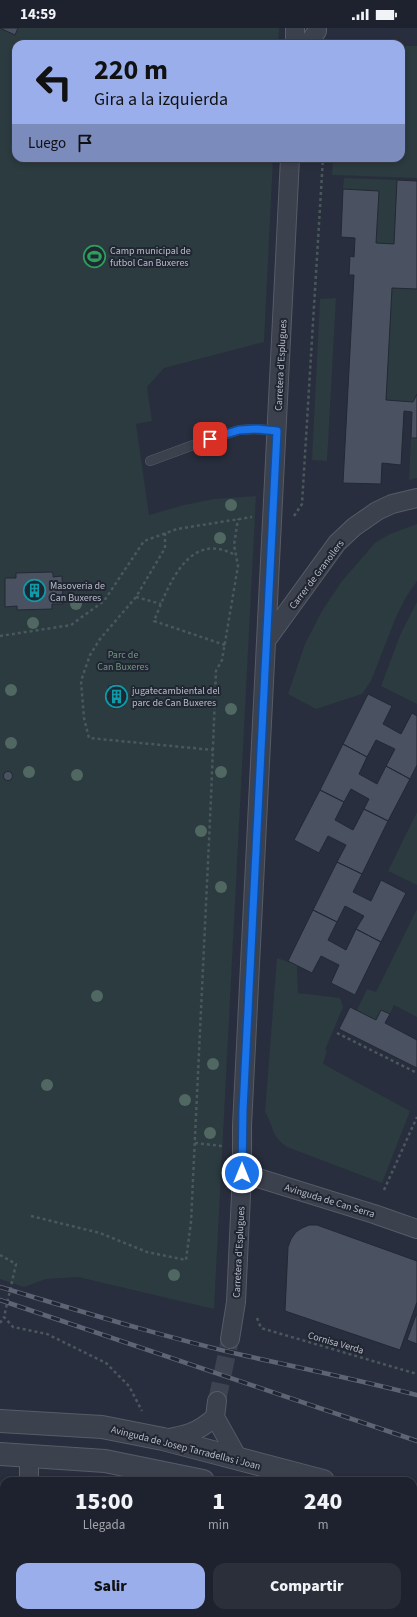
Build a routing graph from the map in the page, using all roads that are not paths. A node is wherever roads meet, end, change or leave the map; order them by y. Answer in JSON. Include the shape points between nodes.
{"nodes":[{"id":1,"x":295,"y":28,"type":"edge"},
{"id":2,"x":317,"y":28,"type":"edge"},
{"id":3,"x":295,"y":40,"type":"edge"},
{"id":4,"x":311,"y":40,"type":"edge"},
{"id":5,"x":290,"y":162,"type":"edge"},
{"id":6,"x":277,"y":431,"type":"junction"},
{"id":7,"x":150,"y":462,"type":"dead end"},
{"id":8,"x":417,"y":498,"type":"edge"},
{"id":9,"x":266,"y":641,"type":"junction"},
{"id":10,"x":242,"y":1173,"type":"junction"},
{"id":11,"x":417,"y":1229,"type":"edge"},
{"id":12,"x":230,"y":1339,"type":"tunnel mouth"},
{"id":13,"x":0,"y":1421,"type":"edge"},
{"id":14,"x":163,"y":1440,"type":"junction"},
{"id":15,"x":0,"y":1454,"type":"edge"},
{"id":16,"x":29,"y":1455,"type":"junction"},
{"id":17,"x":239,"y":1460,"type":"junction"},
{"id":18,"x":29,"y":1477,"type":"edge"},
{"id":19,"x":183,"y":1477,"type":"edge"},
{"id":20,"x":307,"y":1477,"type":"edge"}],
"edges":[{"from":1,"to":3,"type":"street"},
{"from":2,"to":4,"type":"street"},
{"from":5,"to":6,"type":"street","name":"Carretera d'Esplugues"},
{"from":6,"to":7,"type":"lane","via":[[239,430]]},
{"from":6,"to":9,"type":"street","name":"Carretera d'Esplugues"},
{"from":8,"to":9,"type":"street","name":"Carrer de Granollers","via":[[392,504],[354,527],[322,563]]},
{"from":9,"to":10,"type":"street","name":"Carretera d'Esplugues","via":[[242,1126]]},
{"from":10,"to":11,"type":"street","name":"Avinguda de Can Serra"},
{"from":10,"to":12,"type":"street","name":"Carretera d'Esplugues","via":[[236,1302]]},
{"from":13,"to":14,"type":"street","name":"Avinguda de Josep Tarradellas i Joan","via":[[102,1427]]},
{"from":14,"to":17,"type":"street","name":"Avinguda de Josep Tarradellas i Joan"},
{"from":14,"to":17,"type":"street","via":[[203,1428],[216,1409]]},
{"from":15,"to":16,"type":"street"},
{"from":16,"to":18,"type":"street"},
{"from":16,"to":19,"type":"street","via":[[105,1461]]},
{"from":17,"to":20,"type":"street","name":"Avinguda de Josep Tarradellas i Joan"}]}
